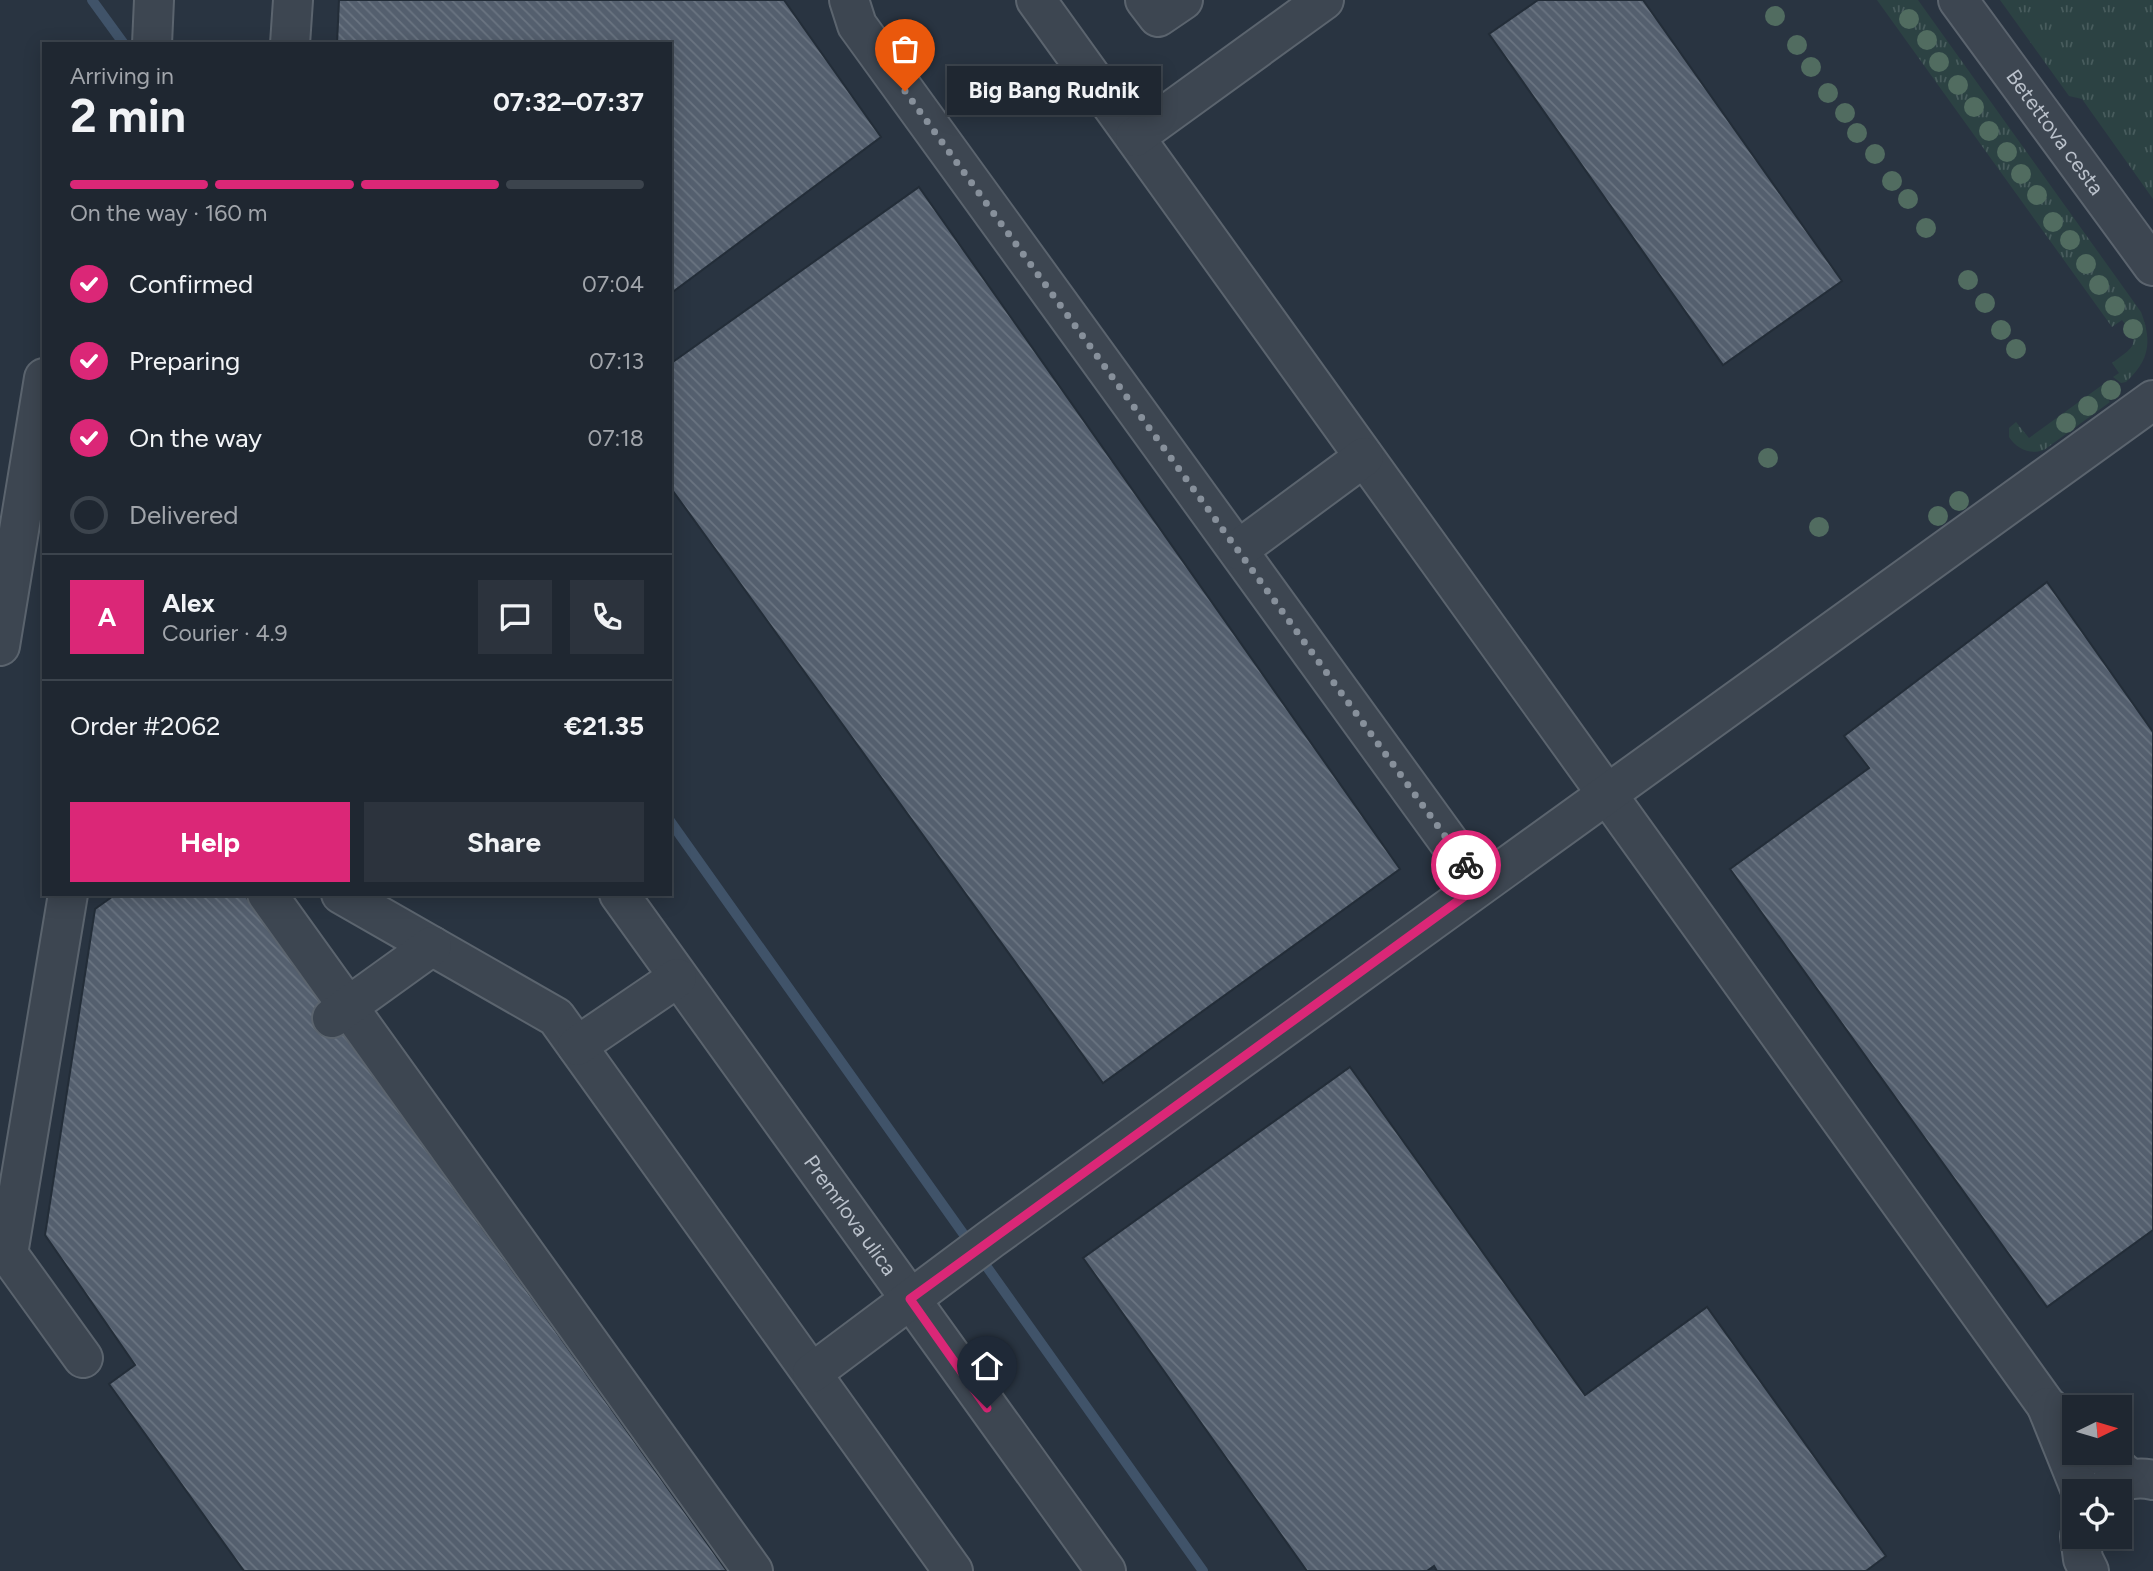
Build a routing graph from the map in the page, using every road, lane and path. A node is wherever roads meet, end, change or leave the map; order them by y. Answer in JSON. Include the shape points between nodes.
{"nodes":[{"id":1,"x":293,"y":0,"type":"edge"},
{"id":2,"x":849,"y":0,"type":"edge"},
{"id":3,"x":1036,"y":0,"type":"edge"},
{"id":4,"x":1145,"y":0,"type":"edge"},
{"id":5,"x":1183,"y":0,"type":"edge"},
{"id":6,"x":1324,"y":0,"type":"edge"},
{"id":7,"x":1958,"y":0,"type":"edge"},
{"id":8,"x":290,"y":42,"type":"edge"},
{"id":9,"x":1135,"y":137,"type":"junction"},
{"id":10,"x":2153,"y":266,"type":"edge"},
{"id":11,"x":42,"y":390,"type":"edge"},
{"id":12,"x":2153,"y":400,"type":"edge"},
{"id":13,"x":1364,"y":457,"type":"junction"},
{"id":14,"x":1238,"y":550,"type":"junction"},
{"id":15,"x":0,"y":646,"type":"edge"},
{"id":16,"x":1607,"y":796,"type":"junction"},
{"id":17,"x":1480,"y":885,"type":"junction"},
{"id":18,"x":68,"y":896,"type":"edge"},
{"id":19,"x":268,"y":896,"type":"edge"},
{"id":20,"x":344,"y":896,"type":"edge"},
{"id":21,"x":620,"y":896,"type":"edge"},
{"id":22,"x":432,"y":946,"type":"junction"},
{"id":23,"x":677,"y":978,"type":"junction"},
{"id":24,"x":340,"y":1012,"type":"junction"},
{"id":25,"x":577,"y":1046,"type":"junction"},
{"id":26,"x":910,"y":1299,"type":"junction"},
{"id":27,"x":83,"y":1358,"type":"dead end"},
{"id":28,"x":812,"y":1373,"type":"junction"},
{"id":29,"x":2060,"y":1418,"type":"edge"},
{"id":30,"x":2112,"y":1465,"type":"edge"},
{"id":31,"x":2078,"y":1479,"type":"edge"},
{"id":32,"x":2125,"y":1479,"type":"edge"},
{"id":33,"x":2082,"y":1549,"type":"edge"},
{"id":34,"x":753,"y":1571,"type":"edge"},
{"id":35,"x":953,"y":1571,"type":"edge"},
{"id":36,"x":1106,"y":1571,"type":"edge"},
{"id":37,"x":2089,"y":1571,"type":"edge"}],
"edges":[{"from":1,"to":8,"type":"street"},
{"from":2,"to":14,"type":"street","via":[[857,25]]},
{"from":3,"to":9,"type":"street"},
{"from":4,"to":5,"type":"street","via":[[1158,17]]},
{"from":6,"to":9,"type":"street"},
{"from":7,"to":10,"type":"street","name":"Betettova cesta"},
{"from":9,"to":13,"type":"street"},
{"from":11,"to":15,"type":"street"},
{"from":12,"to":16,"type":"street"},
{"from":13,"to":14,"type":"street"},
{"from":13,"to":16,"type":"street"},
{"from":14,"to":17,"type":"street"},
{"from":16,"to":17,"type":"street"},
{"from":16,"to":29,"type":"street"},
{"from":17,"to":26,"type":"street"},
{"from":18,"to":27,"type":"street","via":[[8,1254]]},
{"from":19,"to":24,"type":"street"},
{"from":20,"to":22,"type":"street"},
{"from":21,"to":23,"type":"street","name":"Premrlova ulica"},
{"from":22,"to":24,"type":"street"},
{"from":22,"to":25,"type":"street","via":[[556,1017]]},
{"from":23,"to":25,"type":"street"},
{"from":23,"to":26,"type":"street","name":"Premrlova ulica"},
{"from":24,"to":34,"type":"street"},
{"from":25,"to":28,"type":"street"},
{"from":26,"to":28,"type":"street"},
{"from":26,"to":36,"type":"street","name":"Premrlova ulica"},
{"from":28,"to":35,"type":"street"},
{"from":29,"to":31,"type":"street"},
{"from":30,"to":32,"type":"street"},
{"from":33,"to":37,"type":"street"}]}
